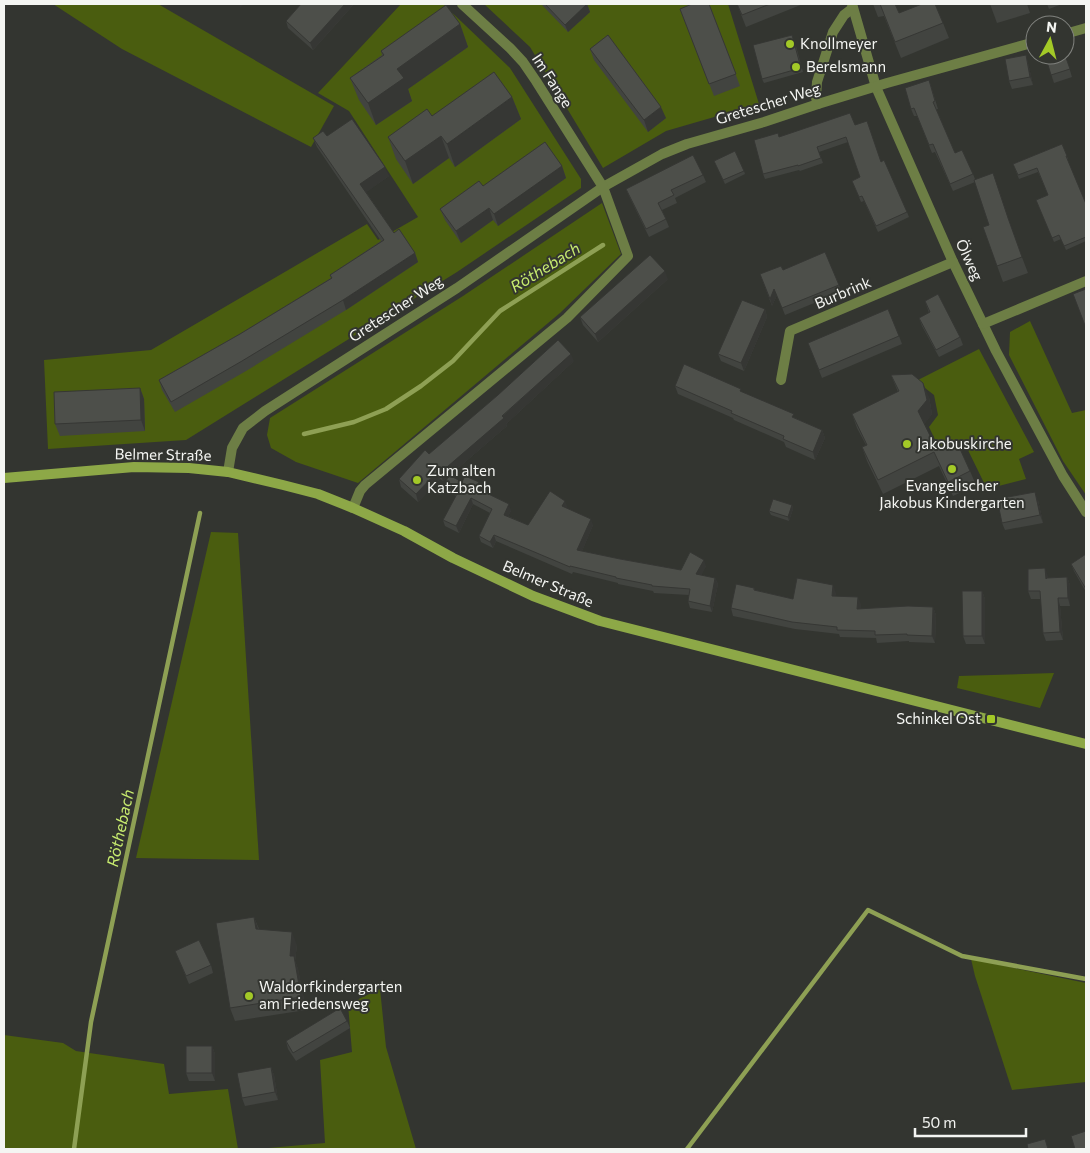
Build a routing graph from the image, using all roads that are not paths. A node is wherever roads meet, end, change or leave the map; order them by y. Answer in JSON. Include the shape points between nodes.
{"nodes":[{"id":1,"x":462,"y":4,"type":"edge"},
{"id":2,"x":852,"y":6,"type":"edge"},
{"id":3,"x":1025,"y":45,"type":"edge"},
{"id":4,"x":876,"y":87,"type":"junction"},
{"id":5,"x":818,"y":104,"type":"junction"},
{"id":6,"x":603,"y":187,"type":"junction"},
{"id":7,"x":953,"y":262,"type":"junction"},
{"id":8,"x":1086,"y":281,"type":"edge"},
{"id":9,"x":983,"y":324,"type":"junction"},
{"id":10,"x":781,"y":380,"type":"dead end"},
{"id":11,"x":228,"y":472,"type":"junction"},
{"id":12,"x":4,"y":478,"type":"edge"},
{"id":13,"x":353,"y":508,"type":"junction"},
{"id":14,"x":1086,"y":512,"type":"edge"},
{"id":15,"x":1086,"y":744,"type":"edge"}],
"edges":[{"from":1,"to":6,"type":"street","name":"Im Fange","via":[[523,62]]},
{"from":2,"to":4,"type":"street","name":"Ölweg"},
{"from":2,"to":5,"type":"street","name":"Ölweg","via":[[833,32],[817,82]]},
{"from":3,"to":4,"type":"street","name":"Gretescher Weg"},
{"from":4,"to":5,"type":"street","name":"Gretescher Weg"},
{"from":4,"to":7,"type":"street","name":"Ölweg"},
{"from":5,"to":6,"type":"street","name":"Gretescher Weg","via":[[687,144]]},
{"from":6,"to":11,"type":"street","name":"Gretescher Weg","via":[[457,288],[265,411],[243,428],[232,448]]},
{"from":6,"to":13,"type":"street","via":[[628,256],[567,318],[365,485]]},
{"from":7,"to":9,"type":"street","name":"Ölweg"},
{"from":7,"to":10,"type":"street","name":"Burbrink","via":[[790,331]]},
{"from":8,"to":9,"type":"street"},
{"from":9,"to":14,"type":"street","name":"Ölweg","via":[[1063,476]]},
{"from":11,"to":12,"type":"street","name":"Belmer Straße","via":[[134,467]]},
{"from":11,"to":13,"type":"street","name":"Belmer Straße","via":[[318,494]]},
{"from":13,"to":15,"type":"street","name":"Belmer Straße","via":[[532,596],[600,622]]}]}
